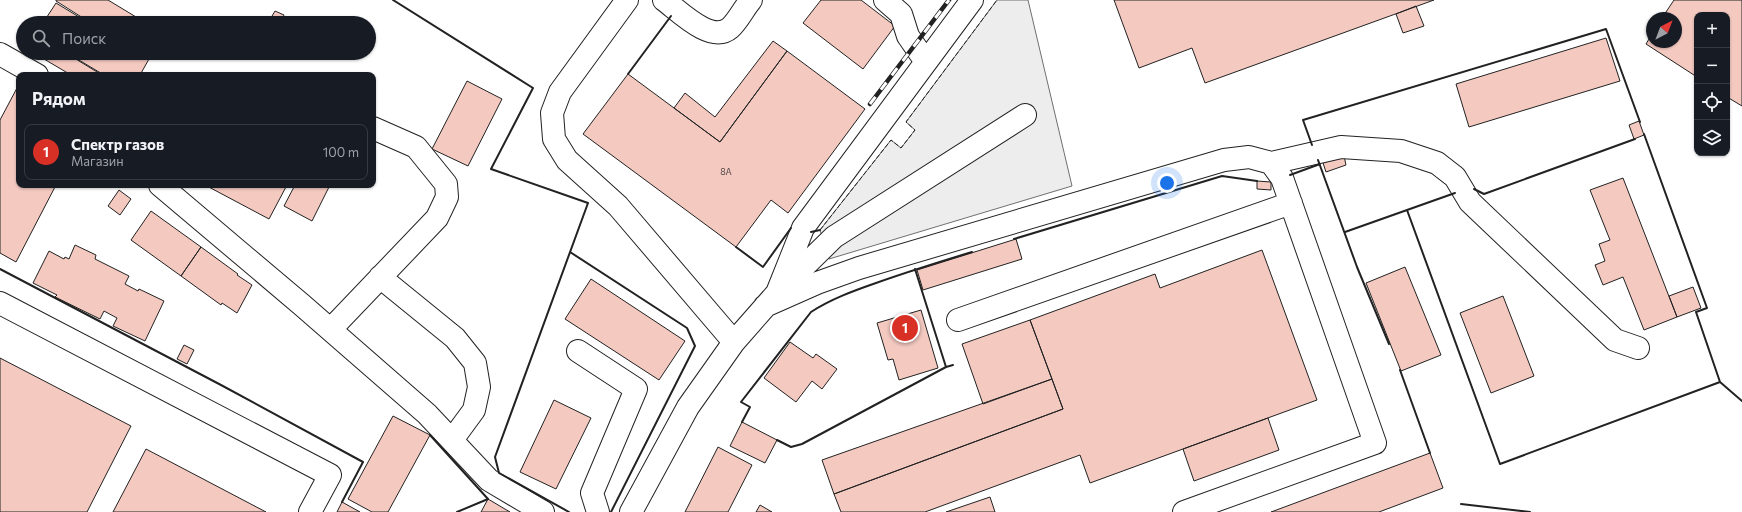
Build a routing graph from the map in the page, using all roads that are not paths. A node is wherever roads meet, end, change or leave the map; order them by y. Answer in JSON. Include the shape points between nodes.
{"nodes":[{"id":1,"x":627,"y":0,"type":"edge"},
{"id":2,"x":664,"y":0,"type":"edge"},
{"id":3,"x":750,"y":0,"type":"edge"},
{"id":4,"x":885,"y":0,"type":"edge"},
{"id":5,"x":972,"y":0,"type":"edge"},
{"id":6,"x":0,"y":54,"type":"edge"},
{"id":7,"x":926,"y":62,"type":"junction"},
{"id":8,"x":32,"y":72,"type":"edge"},
{"id":9,"x":1025,"y":115,"type":"dead end"},
{"id":10,"x":376,"y":129,"type":"edge"},
{"id":11,"x":1271,"y":163,"type":"junction"},
{"id":12,"x":164,"y":188,"type":"edge"},
{"id":13,"x":1291,"y":204,"type":"junction"},
{"id":14,"x":380,"y":277,"type":"junction"},
{"id":15,"x":771,"y":300,"type":"junction"},
{"id":16,"x":0,"y":303,"type":"edge"},
{"id":17,"x":958,"y":320,"type":"dead end"},
{"id":18,"x":330,"y":329,"type":"junction"},
{"id":19,"x":734,"y":342,"type":"junction"},
{"id":20,"x":1638,"y":348,"type":"dead end"},
{"id":21,"x":578,"y":351,"type":"dead end"},
{"id":22,"x":452,"y":440,"type":"junction"},
{"id":23,"x":310,"y":512,"type":"edge"},
{"id":24,"x":543,"y":512,"type":"edge"},
{"id":25,"x":598,"y":512,"type":"edge"},
{"id":26,"x":631,"y":512,"type":"edge"},
{"id":27,"x":1184,"y":512,"type":"edge"}],
"edges":[{"from":1,"to":19,"type":"lane","via":[[560,92],[552,113],[554,139],[567,160],[618,206]]},
{"from":2,"to":3,"type":"lane","via":[[709,32],[720,32],[730,28]]},
{"from":4,"to":7,"type":"lane","via":[[901,14],[908,36]]},
{"from":5,"to":7,"type":"lane"},
{"from":6,"to":8,"type":"lane"},
{"from":7,"to":15,"type":"lane","via":[[803,228]]},
{"from":9,"to":15,"type":"lane","via":[[834,237]]},
{"from":10,"to":14,"type":"lane","via":[[416,148],[446,184],[447,197],[437,218]]},
{"from":11,"to":13,"type":"lane","via":[[1282,178]]},
{"from":11,"to":15,"type":"lane","via":[[1249,157],[1224,160],[859,268]]},
{"from":11,"to":20,"type":"lane","via":[[1341,147],[1401,151],[1437,162],[1455,177],[1470,202],[1614,340]]},
{"from":12,"to":18,"type":"lane"},
{"from":13,"to":17,"type":"lane"},
{"from":13,"to":27,"type":"lane","via":[[1375,443]]},
{"from":14,"to":18,"type":"lane"},
{"from":14,"to":22,"type":"lane","via":[[455,338],[475,363],[479,388],[474,410]]},
{"from":15,"to":19,"type":"lane"},
{"from":16,"to":23,"type":"lane","via":[[330,475]]},
{"from":18,"to":22,"type":"lane","via":[[427,414]]},
{"from":19,"to":26,"type":"lane","via":[[688,407]]},
{"from":21,"to":25,"type":"lane","via":[[636,389],[592,493]]},
{"from":22,"to":24,"type":"lane","via":[[489,480]]}]}
